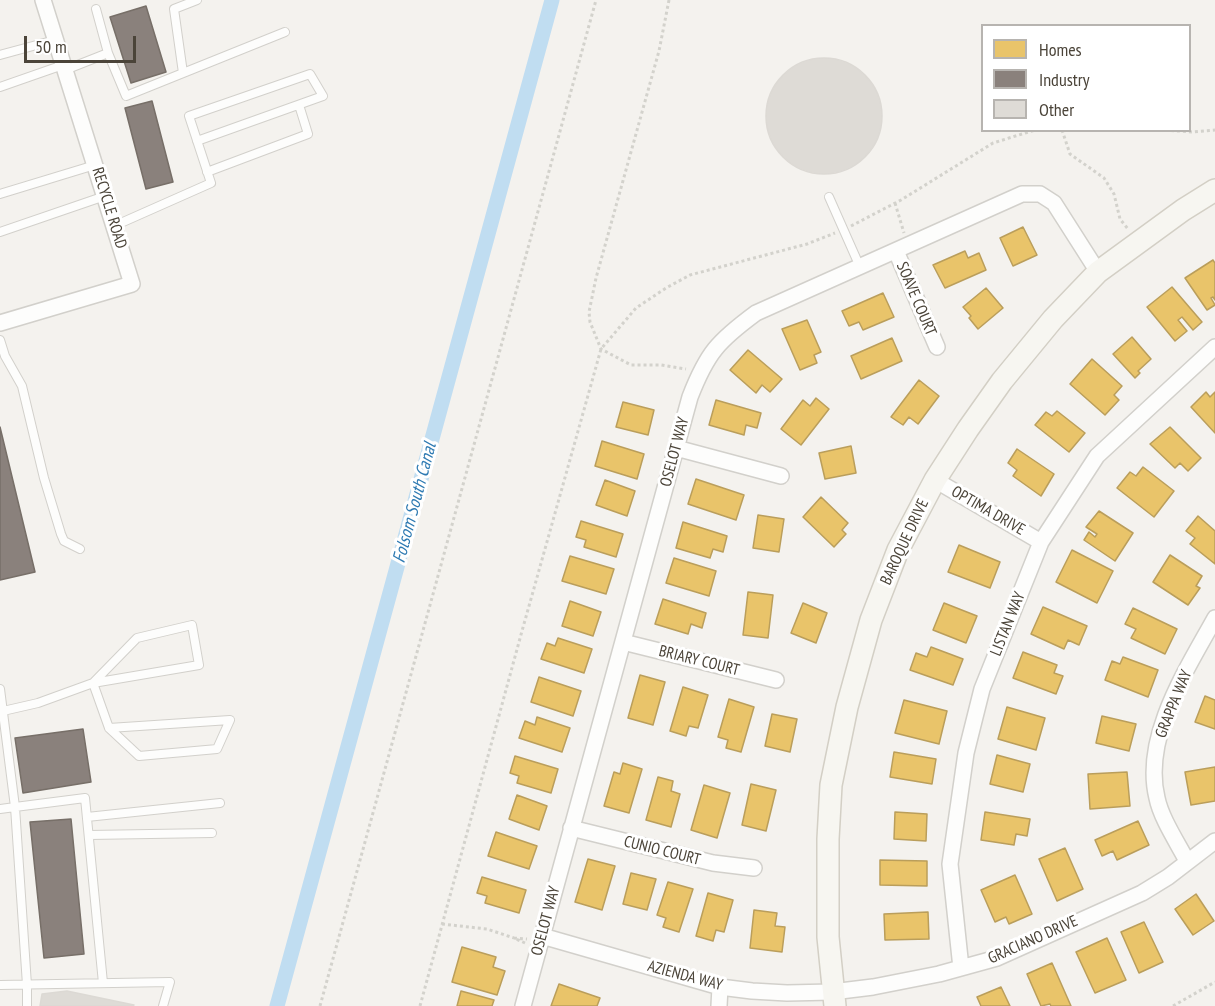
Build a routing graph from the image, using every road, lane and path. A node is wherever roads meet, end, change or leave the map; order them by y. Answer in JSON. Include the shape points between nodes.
{"nodes":[{"id":1,"x":43,"y":0,"type":"edge"},
{"id":2,"x":197,"y":0,"type":"edge"},
{"id":3,"x":596,"y":0,"type":"edge"},
{"id":4,"x":669,"y":0,"type":"edge"},
{"id":5,"x":96,"y":9,"type":"dead end"},
{"id":6,"x":285,"y":32,"type":"dead end"},
{"id":7,"x":56,"y":40,"type":"junction"},
{"id":8,"x":108,"y":52,"type":"junction"},
{"id":9,"x":0,"y":55,"type":"edge"},
{"id":10,"x":64,"y":67,"type":"junction"},
{"id":11,"x":183,"y":73,"type":"junction"},
{"id":12,"x":0,"y":87,"type":"edge"},
{"id":13,"x":299,"y":105,"type":"junction"},
{"id":14,"x":1215,"y":130,"type":"edge"},
{"id":15,"x":1029,"y":132,"type":"edge"},
{"id":16,"x":1063,"y":132,"type":"edge"},
{"id":17,"x":1191,"y":132,"type":"edge"},
{"id":18,"x":197,"y":141,"type":"junction"},
{"id":19,"x":95,"y":165,"type":"junction"},
{"id":20,"x":207,"y":172,"type":"junction"},
{"id":21,"x":1215,"y":190,"type":"edge"},
{"id":22,"x":0,"y":194,"type":"edge"},
{"id":23,"x":105,"y":196,"type":"junction"},
{"id":24,"x":829,"y":197,"type":"dead end"},
{"id":25,"x":895,"y":203,"type":"junction"},
{"id":26,"x":114,"y":226,"type":"junction"},
{"id":27,"x":843,"y":230,"type":"junction"},
{"id":28,"x":0,"y":232,"type":"edge"},
{"id":29,"x":1137,"y":243,"type":"junction"},
{"id":30,"x":902,"y":248,"type":"junction"},
{"id":31,"x":860,"y":267,"type":"junction"},
{"id":32,"x":1098,"y":272,"type":"junction"},
{"id":33,"x":0,"y":323,"type":"edge"},
{"id":34,"x":0,"y":340,"type":"edge"},
{"id":35,"x":937,"y":347,"type":"dead end"},
{"id":36,"x":1215,"y":347,"type":"edge"},
{"id":37,"x":601,"y":349,"type":"junction"},
{"id":38,"x":700,"y":372,"type":"junction"},
{"id":39,"x":676,"y":448,"type":"junction"},
{"id":40,"x":781,"y":476,"type":"dead end"},
{"id":41,"x":935,"y":480,"type":"junction"},
{"id":42,"x":1041,"y":542,"type":"junction"},
{"id":43,"x":80,"y":549,"type":"dead end"},
{"id":44,"x":1215,"y":618,"type":"edge"},
{"id":45,"x":623,"y":642,"type":"junction"},
{"id":46,"x":776,"y":680,"type":"dead end"},
{"id":47,"x":93,"y":683,"type":"junction"},
{"id":48,"x":0,"y":689,"type":"edge"},
{"id":49,"x":3,"y":711,"type":"junction"},
{"id":50,"x":109,"y":729,"type":"junction"},
{"id":51,"x":220,"y":803,"type":"dead end"},
{"id":52,"x":15,"y":807,"type":"junction"},
{"id":53,"x":0,"y":809,"type":"edge"},
{"id":54,"x":87,"y":817,"type":"junction"},
{"id":55,"x":571,"y":828,"type":"junction"},
{"id":56,"x":212,"y":832,"type":"dead end"},
{"id":57,"x":89,"y":836,"type":"junction"},
{"id":58,"x":1215,"y":841,"type":"edge"},
{"id":59,"x":1187,"y":861,"type":"junction"},
{"id":60,"x":754,"y":868,"type":"dead end"},
{"id":61,"x":442,"y":924,"type":"junction"},
{"id":62,"x":542,"y":936,"type":"junction"},
{"id":63,"x":514,"y":938,"type":"dead end"},
{"id":64,"x":961,"y":968,"type":"junction"},
{"id":65,"x":1215,"y":982,"type":"edge"},
{"id":66,"x":103,"y":983,"type":"junction"},
{"id":67,"x":0,"y":985,"type":"edge"},
{"id":68,"x":27,"y":985,"type":"junction"},
{"id":69,"x":720,"y":987,"type":"junction"},
{"id":70,"x":834,"y":999,"type":"edge"},
{"id":71,"x":27,"y":1006,"type":"edge"},
{"id":72,"x":163,"y":1006,"type":"edge"},
{"id":73,"x":320,"y":1006,"type":"edge"},
{"id":74,"x":420,"y":1006,"type":"edge"},
{"id":75,"x":523,"y":1006,"type":"edge"},
{"id":76,"x":719,"y":1006,"type":"edge"},
{"id":77,"x":1173,"y":1006,"type":"edge"}],
"edges":[{"from":1,"to":7,"type":"street","name":"RECYCLE ROAD"},
{"from":2,"to":11,"type":"lane","via":[[174,9]]},
{"from":3,"to":73,"type":"path"},
{"from":4,"to":37,"type":"path","via":[[589,312]]},
{"from":5,"to":8,"type":"lane"},
{"from":6,"to":11,"type":"lane"},
{"from":7,"to":9,"type":"lane"},
{"from":7,"to":10,"type":"street","name":"RECYCLE ROAD"},
{"from":8,"to":10,"type":"lane"},
{"from":8,"to":11,"type":"lane","via":[[126,96]]},
{"from":10,"to":12,"type":"lane"},
{"from":10,"to":19,"type":"street","name":"RECYCLE ROAD"},
{"from":13,"to":18,"type":"lane"},
{"from":13,"to":18,"type":"lane","via":[[323,96],[310,74],[189,116]]},
{"from":13,"to":20,"type":"lane","via":[[308,134]]},
{"from":14,"to":17,"type":"path"},
{"from":15,"to":25,"type":"path","via":[[993,143]]},
{"from":16,"to":29,"type":"path","via":[[1070,154],[1104,178],[1114,194],[1120,219]]},
{"from":18,"to":20,"type":"lane"},
{"from":19,"to":22,"type":"lane"},
{"from":19,"to":23,"type":"street","name":"RECYCLE ROAD"},
{"from":20,"to":26,"type":"lane","via":[[211,183]]},
{"from":21,"to":29,"type":"street","name":"BAROQUE DRIVE"},
{"from":23,"to":26,"type":"street","name":"RECYCLE ROAD"},
{"from":23,"to":28,"type":"lane"},
{"from":24,"to":27,"type":"lane"},
{"from":25,"to":27,"type":"path"},
{"from":25,"to":30,"type":"path"},
{"from":26,"to":33,"type":"street","name":"RECYCLE ROAD","via":[[132,284]]},
{"from":27,"to":31,"type":"lane"},
{"from":27,"to":37,"type":"path","via":[[807,244],[690,275],[636,308]]},
{"from":29,"to":32,"type":"street","name":"BAROQUE DRIVE"},
{"from":30,"to":31,"type":"street","name":"OSELOT WAY"},
{"from":30,"to":32,"type":"street","name":"OSELOT WAY","via":[[1022,194],[1040,194],[1054,203]]},
{"from":30,"to":35,"type":"street","name":"SOAVE COURT"},
{"from":31,"to":38,"type":"street","name":"OSELOT WAY","via":[[756,313],[710,353]]},
{"from":32,"to":41,"type":"street","name":"BAROQUE DRIVE","via":[[1002,381]]},
{"from":34,"to":43,"type":"lane","via":[[22,386],[61,534]]},
{"from":36,"to":42,"type":"street","name":"LISTAN WAY","via":[[1097,456]]},
{"from":37,"to":38,"type":"path","via":[[631,365],[662,364]]},
{"from":37,"to":61,"type":"path"},
{"from":38,"to":39,"type":"street","name":"OSELOT WAY"},
{"from":39,"to":40,"type":"street"},
{"from":39,"to":45,"type":"street","name":"OSELOT WAY"},
{"from":41,"to":42,"type":"street","name":"OPTIMA DRIVE"},
{"from":41,"to":70,"type":"street","name":"BAROQUE DRIVE","via":[[898,550],[871,620],[831,785],[828,937]]},
{"from":42,"to":64,"type":"street","name":"LISTAN WAY","via":[[982,689],[966,753],[950,864]]},
{"from":44,"to":59,"type":"street","name":"GRAPPA WAY","via":[[1159,733],[1154,777],[1157,800]]},
{"from":45,"to":46,"type":"street","name":"BRIARY COURT"},
{"from":45,"to":55,"type":"street","name":"OSELOT WAY"},
{"from":47,"to":47,"type":"lane","via":[[199,664],[192,625],[137,638]]},
{"from":47,"to":49,"type":"lane"},
{"from":47,"to":50,"type":"lane"},
{"from":48,"to":49,"type":"lane"},
{"from":49,"to":52,"type":"lane"},
{"from":50,"to":50,"type":"lane","via":[[139,756],[217,749],[230,720]]},
{"from":51,"to":54,"type":"lane"},
{"from":52,"to":53,"type":"lane"},
{"from":52,"to":54,"type":"lane","via":[[85,798]]},
{"from":52,"to":68,"type":"lane"},
{"from":54,"to":57,"type":"lane"},
{"from":55,"to":60,"type":"street","name":"CUNIO COURT","via":[[713,863]]},
{"from":55,"to":62,"type":"street","name":"OSELOT WAY"},
{"from":56,"to":57,"type":"lane"},
{"from":57,"to":66,"type":"lane"},
{"from":58,"to":59,"type":"street","name":"GRACIANO DRIVE"},
{"from":59,"to":64,"type":"street","name":"GRACIANO DRIVE","via":[[1142,893],[997,958]]},
{"from":61,"to":63,"type":"path","via":[[487,929]]},
{"from":61,"to":74,"type":"path"},
{"from":62,"to":69,"type":"street","name":"AZIENDA WAY"},
{"from":62,"to":75,"type":"street","name":"OSELOT WAY"},
{"from":64,"to":70,"type":"street","name":"GRACIANO DRIVE"},
{"from":65,"to":77,"type":"path"},
{"from":66,"to":68,"type":"lane"},
{"from":66,"to":72,"type":"lane","via":[[170,982]]},
{"from":67,"to":68,"type":"lane"},
{"from":68,"to":71,"type":"lane"},
{"from":69,"to":70,"type":"street","name":"AZIENDA WAY"},
{"from":69,"to":76,"type":"street"}]}
